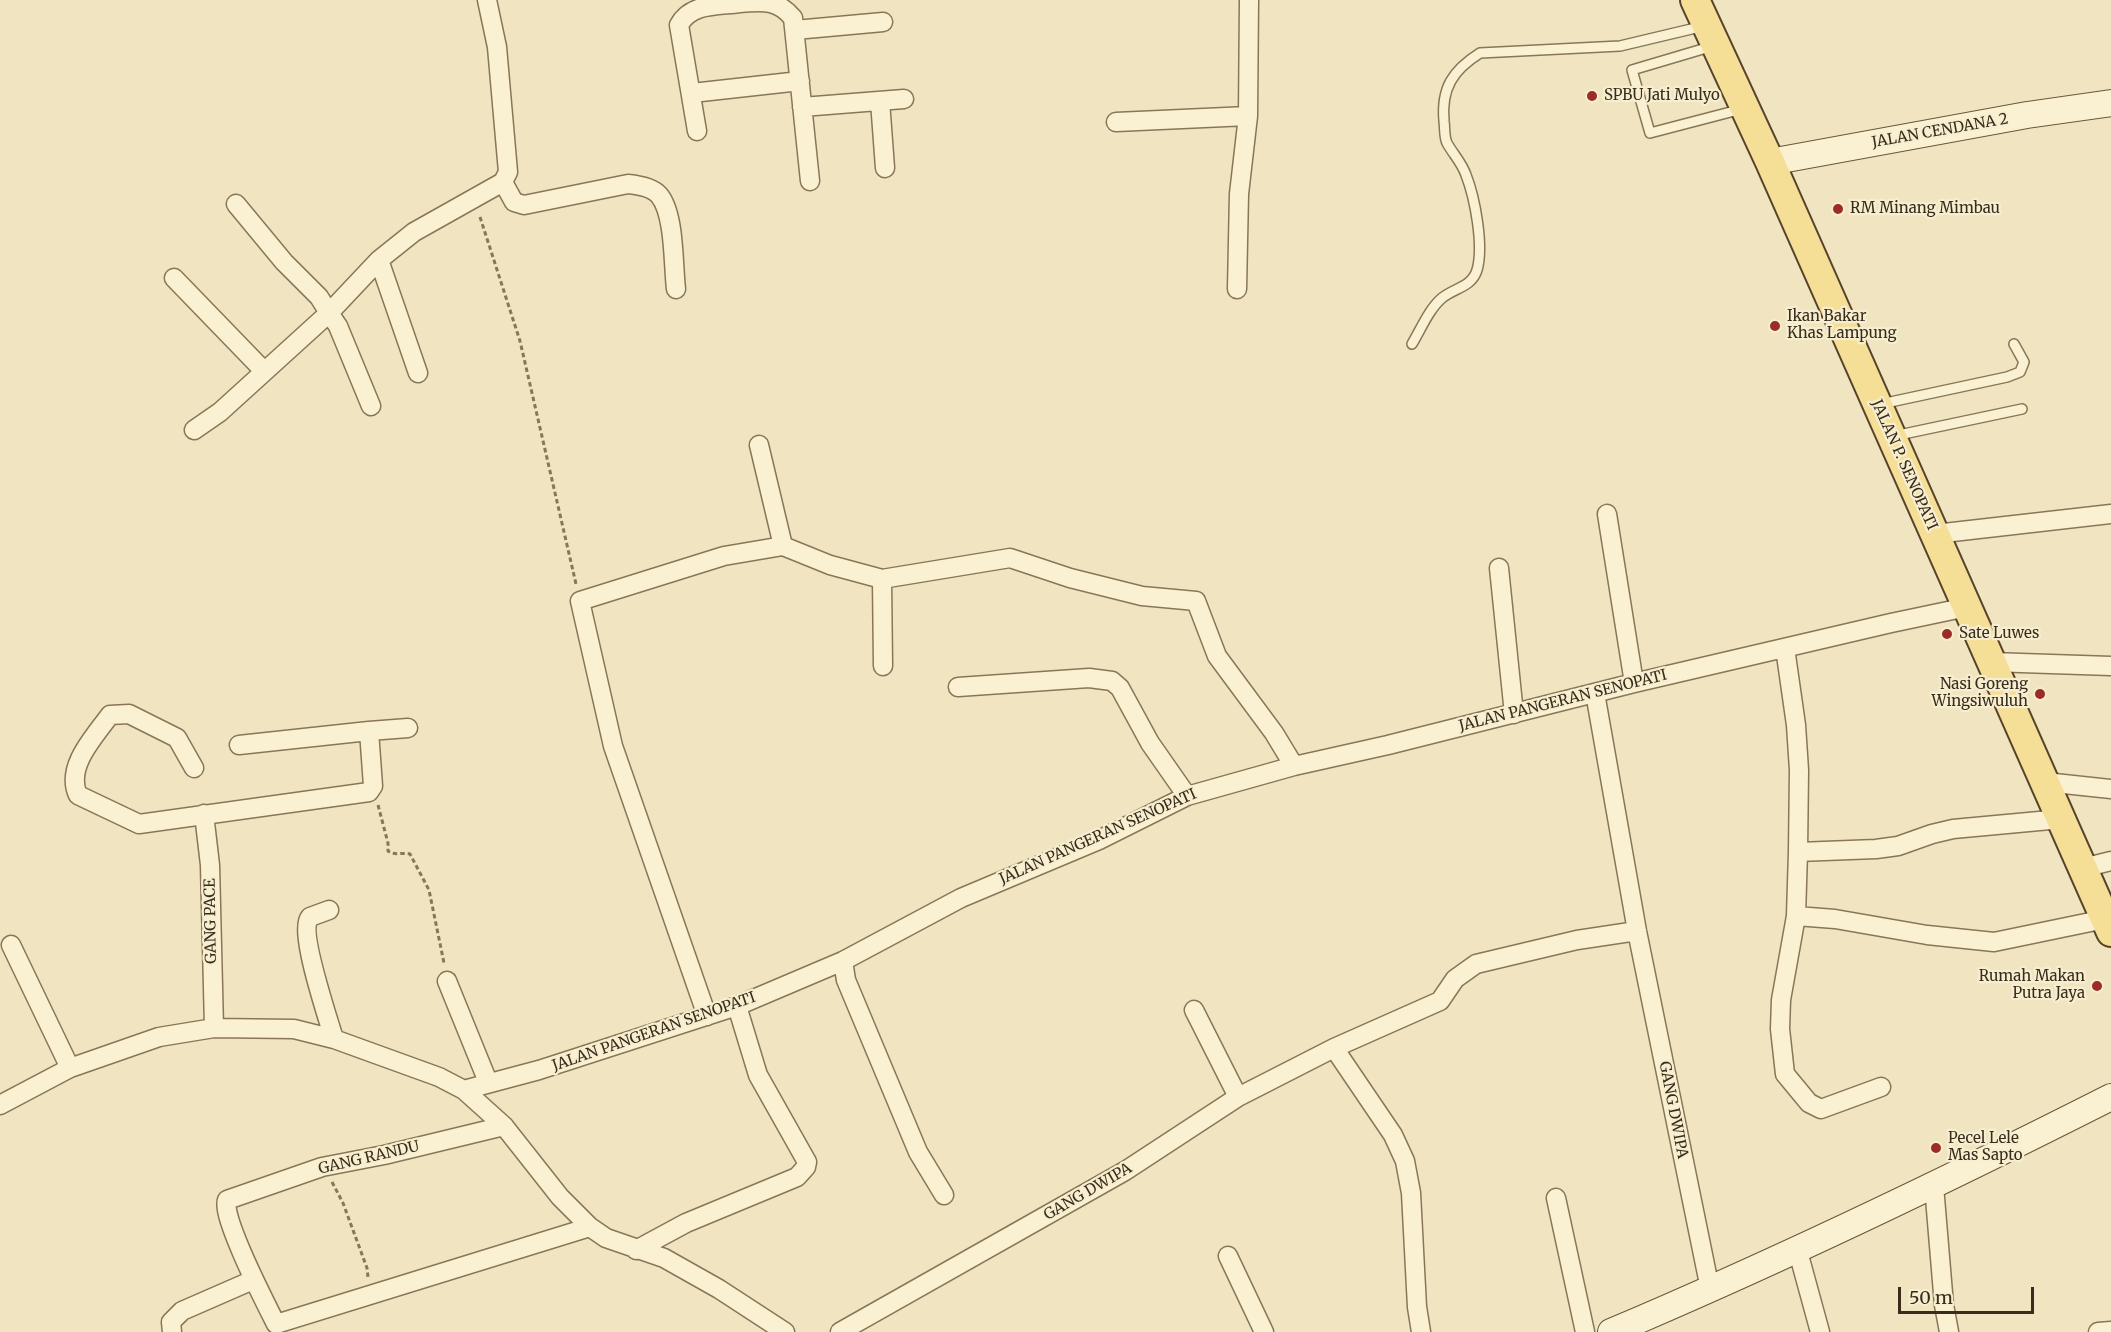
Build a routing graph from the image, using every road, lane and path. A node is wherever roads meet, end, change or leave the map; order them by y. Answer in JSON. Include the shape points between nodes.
{"nodes":[{"id":1,"x":487,"y":0,"type":"edge"},
{"id":2,"x":1249,"y":0,"type":"edge"},
{"id":3,"x":1695,"y":0,"type":"edge"},
{"id":4,"x":739,"y":1,"type":"edge"},
{"id":5,"x":883,"y":22,"type":"dead end"},
{"id":6,"x":795,"y":30,"type":"junction"},
{"id":7,"x":1711,"y":35,"type":"junction"},
{"id":8,"x":800,"y":81,"type":"junction"},
{"id":9,"x":692,"y":93,"type":"junction"},
{"id":10,"x":904,"y":99,"type":"dead end"},
{"id":11,"x":880,"y":101,"type":"junction"},
{"id":12,"x":2111,"y":103,"type":"edge"},
{"id":13,"x":802,"y":107,"type":"junction"},
{"id":14,"x":1745,"y":108,"type":"junction"},
{"id":15,"x":1248,"y":116,"type":"junction"},
{"id":16,"x":1116,"y":122,"type":"dead end"},
{"id":17,"x":697,"y":131,"type":"dead end"},
{"id":18,"x":1770,"y":162,"type":"junction"},
{"id":19,"x":885,"y":168,"type":"dead end"},
{"id":20,"x":810,"y":181,"type":"dead end"},
{"id":21,"x":503,"y":182,"type":"junction"},
{"id":22,"x":474,"y":198,"type":"junction"},
{"id":23,"x":236,"y":204,"type":"dead end"},
{"id":24,"x":379,"y":260,"type":"junction"},
{"id":25,"x":174,"y":278,"type":"dead end"},
{"id":26,"x":676,"y":289,"type":"dead end"},
{"id":27,"x":1237,"y":289,"type":"dead end"},
{"id":28,"x":329,"y":313,"type":"junction"},
{"id":29,"x":1412,"y":344,"type":"dead end"},
{"id":30,"x":2014,"y":344,"type":"dead end"},
{"id":31,"x":264,"y":371,"type":"junction"},
{"id":32,"x":418,"y":373,"type":"dead end"},
{"id":33,"x":1877,"y":404,"type":"junction"},
{"id":34,"x":371,"y":406,"type":"dead end"},
{"id":35,"x":2022,"y":409,"type":"dead end"},
{"id":36,"x":194,"y":430,"type":"dead end"},
{"id":37,"x":1892,"y":436,"type":"junction"},
{"id":38,"x":759,"y":445,"type":"dead end"},
{"id":39,"x":1607,"y":514,"type":"dead end"},
{"id":40,"x":2111,"y":514,"type":"edge"},
{"id":41,"x":1935,"y":534,"type":"junction"},
{"id":42,"x":783,"y":546,"type":"junction"},
{"id":43,"x":1499,"y":568,"type":"dead end"},
{"id":44,"x":882,"y":579,"type":"junction"},
{"id":45,"x":580,"y":601,"type":"junction"},
{"id":46,"x":1967,"y":608,"type":"junction"},
{"id":47,"x":1785,"y":648,"type":"junction"},
{"id":48,"x":1991,"y":662,"type":"junction"},
{"id":49,"x":883,"y":666,"type":"dead end"},
{"id":50,"x":2111,"y":666,"type":"edge"},
{"id":51,"x":1634,"y":683,"type":"junction"},
{"id":52,"x":958,"y":687,"type":"dead end"},
{"id":53,"x":1595,"y":693,"type":"junction"},
{"id":54,"x":1514,"y":714,"type":"junction"},
{"id":55,"x":408,"y":728,"type":"dead end"},
{"id":56,"x":369,"y":731,"type":"junction"},
{"id":57,"x":240,"y":745,"type":"dead end"},
{"id":58,"x":1294,"y":766,"type":"junction"},
{"id":59,"x":194,"y":768,"type":"dead end"},
{"id":60,"x":2044,"y":782,"type":"junction"},
{"id":61,"x":373,"y":786,"type":"junction"},
{"id":62,"x":2111,"y":789,"type":"edge"},
{"id":63,"x":1187,"y":795,"type":"junction"},
{"id":64,"x":204,"y":814,"type":"junction"},
{"id":65,"x":2061,"y":819,"type":"junction"},
{"id":66,"x":1798,"y":852,"type":"junction"},
{"id":67,"x":2111,"y":861,"type":"edge"},
{"id":68,"x":2083,"y":868,"type":"junction"},
{"id":69,"x":329,"y":910,"type":"dead end"},
{"id":70,"x":1796,"y":916,"type":"junction"},
{"id":71,"x":2108,"y":926,"type":"edge"},
{"id":72,"x":1637,"y":931,"type":"junction"},
{"id":73,"x":11,"y":945,"type":"dead end"},
{"id":74,"x":843,"y":961,"type":"junction"},
{"id":75,"x":447,"y":981,"type":"joint"},
{"id":76,"x":737,"y":1006,"type":"junction"},
{"id":77,"x":1194,"y":1010,"type":"dead end"},
{"id":78,"x":707,"y":1016,"type":"junction"},
{"id":79,"x":214,"y":1028,"type":"junction"},
{"id":80,"x":334,"y":1039,"type":"junction"},
{"id":81,"x":1334,"y":1048,"type":"junction"},
{"id":82,"x":70,"y":1068,"type":"junction"},
{"id":83,"x":488,"y":1082,"type":"junction"},
{"id":84,"x":1881,"y":1087,"type":"dead end"},
{"id":85,"x":464,"y":1090,"type":"junction"},
{"id":86,"x":1238,"y":1097,"type":"junction"},
{"id":87,"x":2111,"y":1097,"type":"edge"},
{"id":88,"x":0,"y":1105,"type":"edge"},
{"id":89,"x":504,"y":1126,"type":"junction"},
{"id":90,"x":322,"y":1167,"type":"junction"},
{"id":91,"x":1934,"y":1186,"type":"junction"},
{"id":92,"x":944,"y":1196,"type":"dead end"},
{"id":93,"x":1556,"y":1198,"type":"dead end"},
{"id":94,"x":590,"y":1227,"type":"junction"},
{"id":95,"x":1797,"y":1248,"type":"junction"},
{"id":96,"x":636,"y":1250,"type":"junction"},
{"id":97,"x":1228,"y":1256,"type":"dead end"},
{"id":98,"x":253,"y":1280,"type":"junction"},
{"id":99,"x":1710,"y":1289,"type":"junction"},
{"id":100,"x":370,"y":1293,"type":"junction"},
{"id":101,"x":279,"y":1328,"type":"edge"},
{"id":102,"x":2111,"y":1331,"type":"edge"},
{"id":103,"x":172,"y":1332,"type":"edge"},
{"id":104,"x":785,"y":1332,"type":"edge"},
{"id":105,"x":840,"y":1332,"type":"edge"},
{"id":106,"x":1264,"y":1332,"type":"edge"},
{"id":107,"x":1421,"y":1332,"type":"edge"},
{"id":108,"x":1586,"y":1332,"type":"edge"},
{"id":109,"x":1611,"y":1332,"type":"edge"},
{"id":110,"x":1820,"y":1332,"type":"edge"},
{"id":111,"x":1949,"y":1332,"type":"edge"},
{"id":112,"x":2098,"y":1332,"type":"edge"}],
"edges":[{"from":1,"to":21,"type":"street","via":[[497,47],[509,163]]},
{"from":2,"to":15,"type":"street"},
{"from":3,"to":7,"type":"main road","name":"JALAN P. SENOPATI"},
{"from":4,"to":6,"type":"street","via":[[777,0],[793,18]]},
{"from":4,"to":9,"type":"street","via":[[693,9],[684,15],[679,25]]},
{"from":5,"to":6,"type":"street"},
{"from":6,"to":8,"type":"street"},
{"from":7,"to":14,"type":"main road","name":"JALAN P. SENOPATI"},
{"from":7,"to":14,"type":"lane","via":[[1632,70],[1650,133]]},
{"from":7,"to":29,"type":"lane","via":[[1620,46],[1480,53],[1464,63],[1450,78],[1443,105],[1446,141],[1466,173],[1473,198],[1479,233],[1477,271],[1465,287],[1443,297]]},
{"from":8,"to":9,"type":"street"},
{"from":8,"to":13,"type":"street"},
{"from":9,"to":17,"type":"street"},
{"from":10,"to":11,"type":"street"},
{"from":11,"to":13,"type":"street"},
{"from":11,"to":19,"type":"street"},
{"from":12,"to":18,"type":"street","name":"JALAN CENDANA 2"},
{"from":13,"to":20,"type":"street"},
{"from":14,"to":18,"type":"main road","name":"JALAN P. SENOPATI"},
{"from":15,"to":16,"type":"street"},
{"from":15,"to":27,"type":"street","via":[[1239,194]]},
{"from":18,"to":33,"type":"main road","name":"JALAN P. SENOPATI"},
{"from":21,"to":22,"type":"street"},
{"from":21,"to":26,"type":"street","via":[[514,202],[524,205],[628,184],[658,194],[668,215]]},
{"from":22,"to":24,"type":"street","via":[[414,232]]},
{"from":22,"to":45,"type":"path","via":[[520,341]]},
{"from":23,"to":28,"type":"street"},
{"from":24,"to":28,"type":"street"},
{"from":24,"to":32,"type":"street"},
{"from":25,"to":31,"type":"street"},
{"from":28,"to":31,"type":"street"},
{"from":28,"to":34,"type":"street"},
{"from":30,"to":33,"type":"lane","via":[[2024,362],[2020,372]]},
{"from":31,"to":36,"type":"street"},
{"from":33,"to":37,"type":"main road","name":"JALAN P. SENOPATI"},
{"from":35,"to":37,"type":"lane"},
{"from":37,"to":41,"type":"main road","name":"JALAN P. SENOPATI"},
{"from":38,"to":42,"type":"street"},
{"from":39,"to":51,"type":"street"},
{"from":40,"to":41,"type":"street"},
{"from":41,"to":46,"type":"main road","name":"JALAN P. SENOPATI"},
{"from":42,"to":44,"type":"street","via":[[830,565]]},
{"from":42,"to":45,"type":"street","via":[[723,556]]},
{"from":43,"to":54,"type":"street"},
{"from":44,"to":49,"type":"street"},
{"from":44,"to":58,"type":"street","via":[[1010,558],[1142,597],[1196,601],[1217,656]]},
{"from":45,"to":78,"type":"street","via":[[613,746]]},
{"from":46,"to":47,"type":"street","name":"JALAN PANGERAN SENOPATI"},
{"from":46,"to":48,"type":"main road","name":"JALAN P. SENOPATI"},
{"from":47,"to":51,"type":"street","name":"JALAN PANGERAN SENOPATI"},
{"from":47,"to":66,"type":"street","via":[[1799,770]]},
{"from":48,"to":50,"type":"street"},
{"from":48,"to":60,"type":"main road","name":"JALAN P. SENOPATI"},
{"from":51,"to":53,"type":"street","name":"JALAN PANGERAN SENOPATI"},
{"from":52,"to":63,"type":"street","via":[[1089,678],[1112,681]]},
{"from":53,"to":54,"type":"street","name":"JALAN PANGERAN SENOPATI"},
{"from":53,"to":72,"type":"street","name":"GANG DWIPA"},
{"from":54,"to":58,"type":"street","name":"JALAN PANGERAN SENOPATI"},
{"from":55,"to":56,"type":"street"},
{"from":56,"to":57,"type":"street"},
{"from":56,"to":61,"type":"street"},
{"from":58,"to":63,"type":"street","name":"JALAN PANGERAN SENOPATI"},
{"from":59,"to":64,"type":"street","via":[[177,738],[129,714],[110,716],[87,747],[74,785],[78,795],[139,824]]},
{"from":60,"to":62,"type":"street"},
{"from":60,"to":65,"type":"main road","name":"JALAN P. SENOPATI"},
{"from":61,"to":64,"type":"street","via":[[369,792]]},
{"from":61,"to":75,"type":"path","via":[[388,851],[410,854],[429,890]]},
{"from":63,"to":74,"type":"street","name":"JALAN PANGERAN SENOPATI","via":[[1099,840],[961,898]]},
{"from":64,"to":79,"type":"street","name":"GANG PACE","via":[[210,865]]},
{"from":65,"to":66,"type":"street","via":[[1953,829],[1876,849]]},
{"from":65,"to":68,"type":"main road","name":"JALAN P. SENOPATI"},
{"from":66,"to":70,"type":"street"},
{"from":67,"to":68,"type":"street"},
{"from":68,"to":71,"type":"main road","name":"JALAN P. SENOPATI"},
{"from":69,"to":80,"type":"street","via":[[310,917],[306,924],[314,970]]},
{"from":70,"to":71,"type":"street","via":[[1994,942]]},
{"from":70,"to":84,"type":"street","via":[[1781,1000],[1785,1074],[1809,1103],[1821,1109]]},
{"from":72,"to":81,"type":"street","name":"GANG DWIPA","via":[[1577,940],[1476,964],[1455,980],[1440,1001]]},
{"from":72,"to":99,"type":"street","name":"GANG DWIPA"},
{"from":73,"to":82,"type":"street"},
{"from":74,"to":76,"type":"street","name":"JALAN PANGERAN SENOPATI"},
{"from":74,"to":92,"type":"street","via":[[846,980],[918,1152]]},
{"from":75,"to":83,"type":"street"},
{"from":76,"to":78,"type":"street","name":"JALAN PANGERAN SENOPATI"},
{"from":76,"to":96,"type":"street","via":[[758,1075],[807,1162],[806,1167],[797,1178],[686,1223]]},
{"from":77,"to":86,"type":"street"},
{"from":78,"to":83,"type":"street","name":"JALAN PANGERAN SENOPATI","via":[[539,1070]]},
{"from":79,"to":80,"type":"street","via":[[294,1029]]},
{"from":79,"to":82,"type":"street","via":[[159,1037]]},
{"from":80,"to":85,"type":"street"},
{"from":81,"to":86,"type":"street","name":"GANG DWIPA"},
{"from":81,"to":107,"type":"street","via":[[1393,1135],[1405,1161],[1412,1193]]},
{"from":82,"to":88,"type":"street"},
{"from":83,"to":85,"type":"street","name":"JALAN PANGERAN SENOPATI"},
{"from":85,"to":89,"type":"street"},
{"from":86,"to":105,"type":"street","name":"GANG DWIPA","via":[[1125,1171]]},
{"from":87,"to":91,"type":"street"},
{"from":89,"to":90,"type":"street","name":"GANG RANDU"},
{"from":89,"to":94,"type":"street","via":[[560,1197]]},
{"from":90,"to":98,"type":"street","name":"GANG RANDU","via":[[227,1200],[225,1207]]},
{"from":90,"to":100,"type":"path","via":[[343,1203],[367,1268]]},
{"from":91,"to":95,"type":"street"},
{"from":91,"to":111,"type":"street"},
{"from":93,"to":108,"type":"street"},
{"from":94,"to":96,"type":"street"},
{"from":94,"to":100,"type":"street"},
{"from":95,"to":99,"type":"street"},
{"from":95,"to":110,"type":"street"},
{"from":96,"to":104,"type":"street","via":[[663,1258]]},
{"from":97,"to":106,"type":"street"},
{"from":98,"to":101,"type":"street"},
{"from":98,"to":103,"type":"street","via":[[183,1311],[171,1322]]},
{"from":99,"to":109,"type":"street"},
{"from":100,"to":101,"type":"street"},
{"from":102,"to":112,"type":"street"}]}
